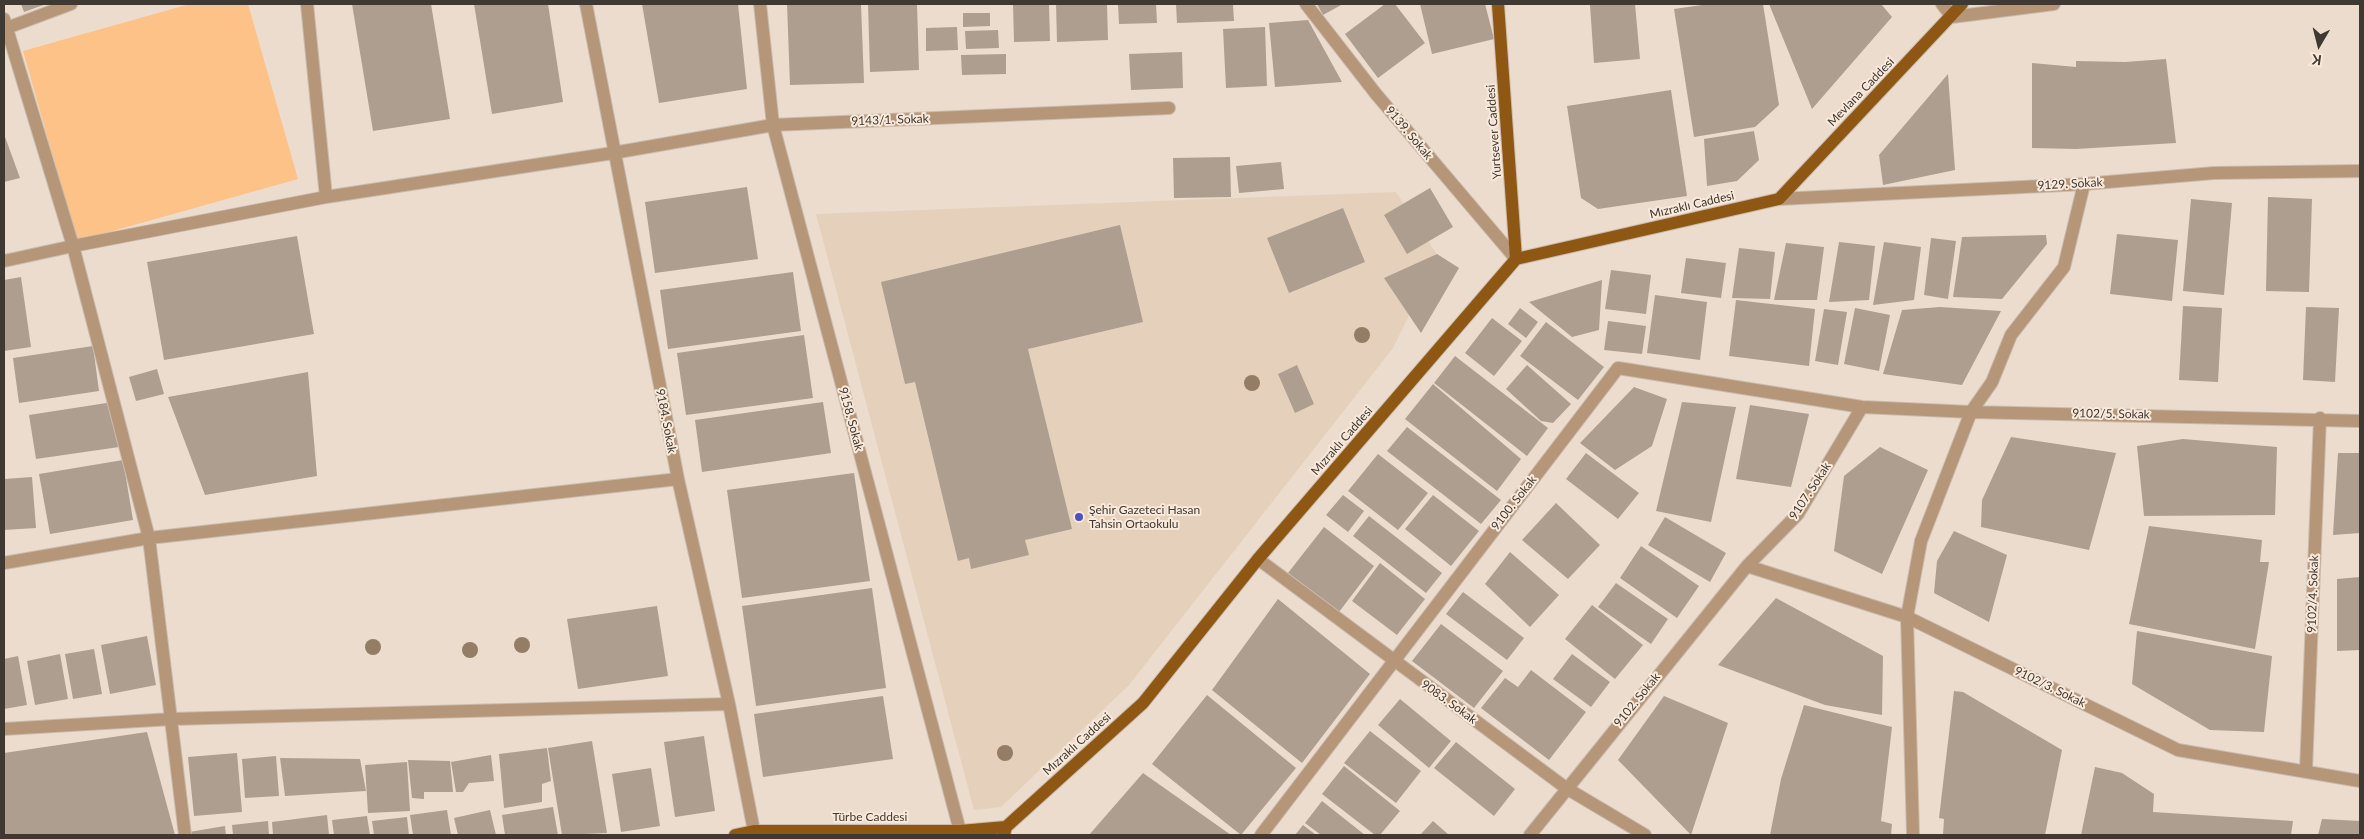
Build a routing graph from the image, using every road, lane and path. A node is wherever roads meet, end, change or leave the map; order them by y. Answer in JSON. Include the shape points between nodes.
{"nodes":[{"id":1,"x":71,"y":4,"type":"edge"},
{"id":2,"x":307,"y":4,"type":"edge"},
{"id":3,"x":586,"y":4,"type":"edge"},
{"id":4,"x":760,"y":4,"type":"edge"},
{"id":5,"x":1306,"y":4,"type":"edge"},
{"id":6,"x":1498,"y":4,"type":"edge"},
{"id":7,"x":1942,"y":4,"type":"edge"},
{"id":8,"x":1962,"y":4,"type":"edge"},
{"id":9,"x":2054,"y":4,"type":"edge"},
{"id":10,"x":1952,"y":17,"type":"junction"},
{"id":11,"x":5,"y":25,"type":"edge"},
{"id":12,"x":1169,"y":108,"type":"dead end"},
{"id":13,"x":773,"y":125,"type":"junction"},
{"id":14,"x":614,"y":153,"type":"junction"},
{"id":15,"x":2360,"y":172,"type":"edge"},
{"id":16,"x":2084,"y":184,"type":"junction"},
{"id":17,"x":326,"y":197,"type":"junction"},
{"id":18,"x":1779,"y":199,"type":"junction"},
{"id":19,"x":73,"y":246,"type":"junction"},
{"id":20,"x":1516,"y":259,"type":"junction"},
{"id":21,"x":4,"y":261,"type":"edge"},
{"id":22,"x":1862,"y":406,"type":"junction"},
{"id":23,"x":1971,"y":412,"type":"junction"},
{"id":24,"x":2320,"y":418,"type":"junction"},
{"id":25,"x":2360,"y":420,"type":"edge"},
{"id":26,"x":678,"y":479,"type":"junction"},
{"id":27,"x":149,"y":538,"type":"junction"},
{"id":28,"x":1258,"y":560,"type":"junction"},
{"id":29,"x":4,"y":563,"type":"edge"},
{"id":30,"x":1747,"y":566,"type":"junction"},
{"id":31,"x":1907,"y":617,"type":"junction"},
{"id":32,"x":1393,"y":661,"type":"junction"},
{"id":33,"x":729,"y":704,"type":"junction"},
{"id":34,"x":172,"y":719,"type":"junction"},
{"id":35,"x":4,"y":729,"type":"edge"},
{"id":36,"x":2306,"y":770,"type":"junction"},
{"id":37,"x":2360,"y":781,"type":"edge"},
{"id":38,"x":1566,"y":788,"type":"junction"},
{"id":39,"x":960,"y":831,"type":"junction"},
{"id":40,"x":1005,"y":831,"type":"edge"},
{"id":41,"x":755,"y":833,"type":"edge"},
{"id":42,"x":184,"y":835,"type":"edge"},
{"id":43,"x":735,"y":835,"type":"edge"},
{"id":44,"x":1261,"y":835,"type":"edge"},
{"id":45,"x":1530,"y":835,"type":"edge"},
{"id":46,"x":1645,"y":835,"type":"edge"},
{"id":47,"x":1913,"y":835,"type":"edge"}],
"edges":[{"from":1,"to":11,"type":"street"},
{"from":2,"to":17,"type":"street"},
{"from":3,"to":14,"type":"street","name":"9184. Sokak"},
{"from":4,"to":13,"type":"street","name":"9158. Sokak"},
{"from":5,"to":20,"type":"street","name":"9139. Sokak","via":[[1376,94]]},
{"from":6,"to":20,"type":"main road","name":"Yurtsever Caddesi"},
{"from":7,"to":10,"type":"street"},
{"from":8,"to":10,"type":"main road","name":"Mevlana Caddesi"},
{"from":9,"to":10,"type":"street"},
{"from":10,"to":18,"type":"main road","name":"Mevlana Caddesi"},
{"from":11,"to":19,"type":"street"},
{"from":12,"to":13,"type":"street","name":"9143/1. Sokak"},
{"from":13,"to":14,"type":"street","name":"9143/1. Sokak"},
{"from":13,"to":39,"type":"street","name":"9158. Sokak"},
{"from":14,"to":17,"type":"street","name":"9143/1. Sokak"},
{"from":14,"to":26,"type":"street","name":"9184. Sokak"},
{"from":15,"to":16,"type":"street","name":"9129. Sokak","via":[[2214,174]]},
{"from":16,"to":18,"type":"street","name":"9129. Sokak"},
{"from":16,"to":23,"type":"street","via":[[2064,267],[2011,335],[1992,382]]},
{"from":17,"to":19,"type":"street","name":"9143/1. Sokak"},
{"from":18,"to":20,"type":"main road","name":"Mızraklı Caddesi"},
{"from":19,"to":21,"type":"street","name":"9143/1. Sokak"},
{"from":19,"to":27,"type":"street"},
{"from":20,"to":28,"type":"main road","name":"Mızraklı Caddesi"},
{"from":22,"to":23,"type":"street","name":"9102/5. Sokak"},
{"from":22,"to":30,"type":"street","name":"9107. Sokak","via":[[1798,514]]},
{"from":22,"to":32,"type":"street","name":"9100. Sokak","via":[[1618,368]]},
{"from":23,"to":24,"type":"street","name":"9102/5. Sokak"},
{"from":23,"to":31,"type":"street","via":[[1920,541]]},
{"from":24,"to":25,"type":"street","name":"9102/5. Sokak"},
{"from":24,"to":36,"type":"street","name":"9102/4. Sokak"},
{"from":26,"to":27,"type":"street"},
{"from":26,"to":33,"type":"street","name":"9184. Sokak"},
{"from":27,"to":29,"type":"street"},
{"from":27,"to":34,"type":"street"},
{"from":28,"to":32,"type":"street","name":"9083. Sokak"},
{"from":28,"to":40,"type":"main road","name":"Mızraklı Caddesi","via":[[1143,703]]},
{"from":30,"to":31,"type":"street","name":"9102/3. Sokak"},
{"from":30,"to":38,"type":"street","name":"9102. Sokak"},
{"from":31,"to":36,"type":"street","name":"9102/3. Sokak","via":[[2178,750]]},
{"from":31,"to":47,"type":"street"},
{"from":32,"to":38,"type":"street","name":"9083. Sokak"},
{"from":32,"to":44,"type":"street","name":"9100. Sokak"},
{"from":33,"to":34,"type":"street"},
{"from":33,"to":41,"type":"street","name":"9184. Sokak"},
{"from":34,"to":35,"type":"street"},
{"from":34,"to":42,"type":"street"},
{"from":36,"to":37,"type":"street","name":"9102/3. Sokak"},
{"from":38,"to":45,"type":"street","name":"9102. Sokak"},
{"from":38,"to":46,"type":"street","name":"9083. Sokak"},
{"from":39,"to":40,"type":"main road","name":"Türbe Caddesi"},
{"from":39,"to":41,"type":"main road","name":"Türbe Caddesi"},
{"from":41,"to":43,"type":"main road","name":"Türbe Caddesi"}]}
